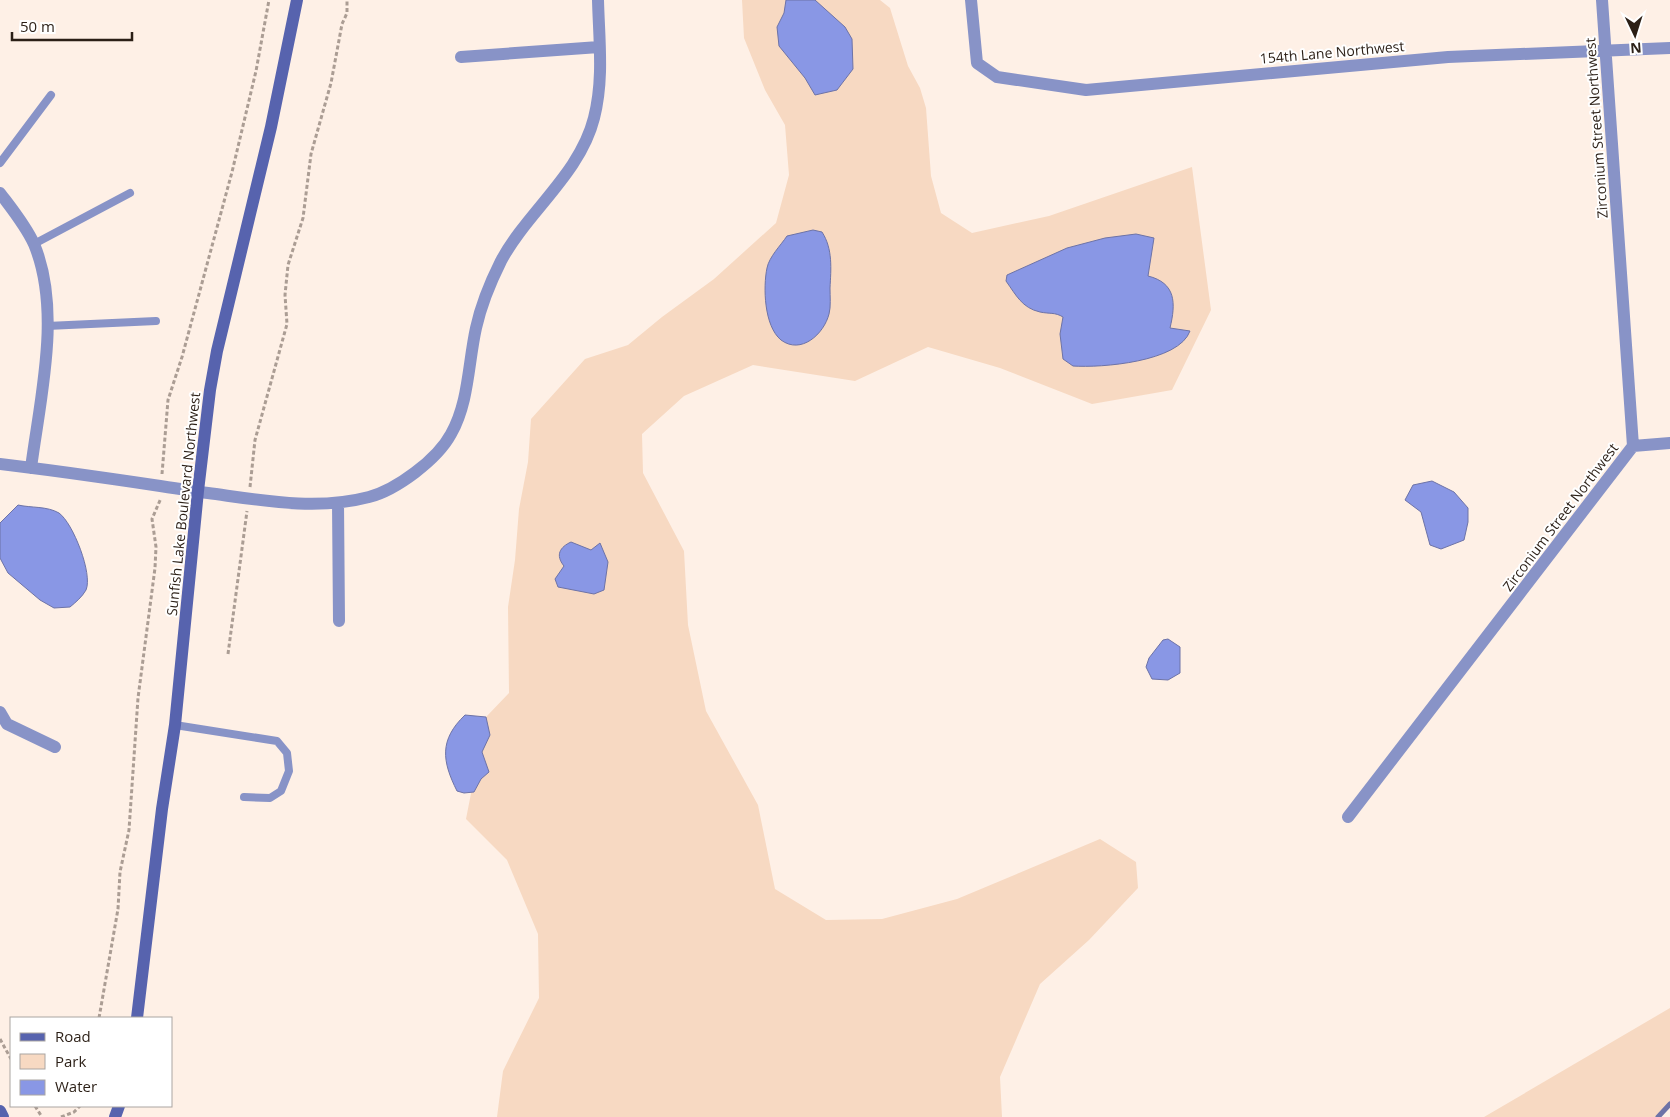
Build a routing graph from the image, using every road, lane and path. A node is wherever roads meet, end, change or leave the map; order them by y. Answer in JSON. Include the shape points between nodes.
{"nodes":[{"id":1,"x":269,"y":0,"type":"edge"},
{"id":2,"x":297,"y":0,"type":"edge"},
{"id":3,"x":347,"y":0,"type":"edge"},
{"id":4,"x":598,"y":0,"type":"edge"},
{"id":5,"x":971,"y":0,"type":"edge"},
{"id":6,"x":1602,"y":0,"type":"edge"},
{"id":7,"x":600,"y":47,"type":"junction"},
{"id":8,"x":1670,"y":48,"type":"edge"},
{"id":9,"x":1606,"y":50,"type":"junction"},
{"id":10,"x":461,"y":57,"type":"dead end"},
{"id":11,"x":51,"y":95,"type":"dead end"},
{"id":12,"x":0,"y":163,"type":"edge"},
{"id":13,"x":0,"y":193,"type":"edge"},
{"id":14,"x":130,"y":193,"type":"dead end"},
{"id":15,"x":34,"y":244,"type":"junction"},
{"id":16,"x":156,"y":320,"type":"dead end"},
{"id":17,"x":47,"y":326,"type":"junction"},
{"id":18,"x":1670,"y":443,"type":"edge"},
{"id":19,"x":1633,"y":446,"type":"junction"},
{"id":20,"x":0,"y":464,"type":"edge"},
{"id":21,"x":31,"y":468,"type":"junction"},
{"id":22,"x":161,"y":487,"type":"junction"},
{"id":23,"x":198,"y":491,"type":"junction"},
{"id":24,"x":249,"y":498,"type":"junction"},
{"id":25,"x":338,"y":503,"type":"junction"},
{"id":26,"x":339,"y":621,"type":"dead end"},
{"id":27,"x":228,"y":654,"type":"dead end"},
{"id":28,"x":0,"y":712,"type":"edge"},
{"id":29,"x":175,"y":725,"type":"junction"},
{"id":30,"x":3,"y":726,"type":"edge"},
{"id":31,"x":55,"y":747,"type":"dead end"},
{"id":32,"x":244,"y":798,"type":"dead end"},
{"id":33,"x":1348,"y":817,"type":"dead end"},
{"id":34,"x":99,"y":1017,"type":"edge"},
{"id":35,"x":137,"y":1017,"type":"edge"},
{"id":36,"x":0,"y":1039,"type":"edge"},
{"id":37,"x":10,"y":1057,"type":"edge"},
{"id":38,"x":79,"y":1107,"type":"edge"},
{"id":39,"x":0,"y":1111,"type":"edge"},
{"id":40,"x":3,"y":1117,"type":"edge"},
{"id":41,"x":61,"y":1117,"type":"edge"}],
"edges":[{"from":1,"to":22,"type":"path","via":[[232,172],[168,400]]},
{"from":2,"to":23,"type":"street","name":"Sunfish Lake Boulevard Northwest","via":[[217,351]]},
{"from":3,"to":24,"type":"path","via":[[347,14],[342,24],[331,83],[311,154],[302,218],[288,265],[287,324],[255,440]]},
{"from":4,"to":7,"type":"street"},
{"from":5,"to":9,"type":"street","name":"154th Lane Northwest","via":[[977,62],[997,77],[1086,90],[1448,57]]},
{"from":6,"to":9,"type":"street","name":"Zirconium Street Northwest"},
{"from":7,"to":10,"type":"street"},
{"from":7,"to":25,"type":"street","via":[[600,93],[594,121],[578,155],[501,260],[476,329],[462,406],[450,436],[427,462],[399,483],[371,496]]},
{"from":8,"to":9,"type":"street","name":"154th Lane Northwest"},
{"from":9,"to":19,"type":"street","name":"Zirconium Street Northwest"},
{"from":11,"to":12,"type":"lane"},
{"from":13,"to":15,"type":"street"},
{"from":14,"to":15,"type":"lane"},
{"from":15,"to":17,"type":"street","via":[[46,297]]},
{"from":16,"to":17,"type":"lane"},
{"from":17,"to":21,"type":"street"},
{"from":18,"to":19,"type":"street"},
{"from":19,"to":33,"type":"street","name":"Zirconium Street Northwest"},
{"from":20,"to":21,"type":"street"},
{"from":21,"to":22,"type":"street"},
{"from":22,"to":23,"type":"street"},
{"from":22,"to":34,"type":"path","via":[[160,503],[152,519],[155,568],[138,698],[129,830]]},
{"from":23,"to":24,"type":"street"},
{"from":23,"to":29,"type":"street","name":"Sunfish Lake Boulevard Northwest"},
{"from":24,"to":25,"type":"street"},
{"from":24,"to":27,"type":"path"},
{"from":25,"to":26,"type":"street"},
{"from":28,"to":30,"type":"street"},
{"from":29,"to":32,"type":"lane","via":[[277,741],[287,753],[289,771],[281,791],[270,798]]},
{"from":29,"to":35,"type":"street","name":"Sunfish Lake Boulevard Northwest"},
{"from":30,"to":31,"type":"street"},
{"from":36,"to":37,"type":"path"},
{"from":38,"to":41,"type":"path"},
{"from":39,"to":40,"type":"street"}]}
